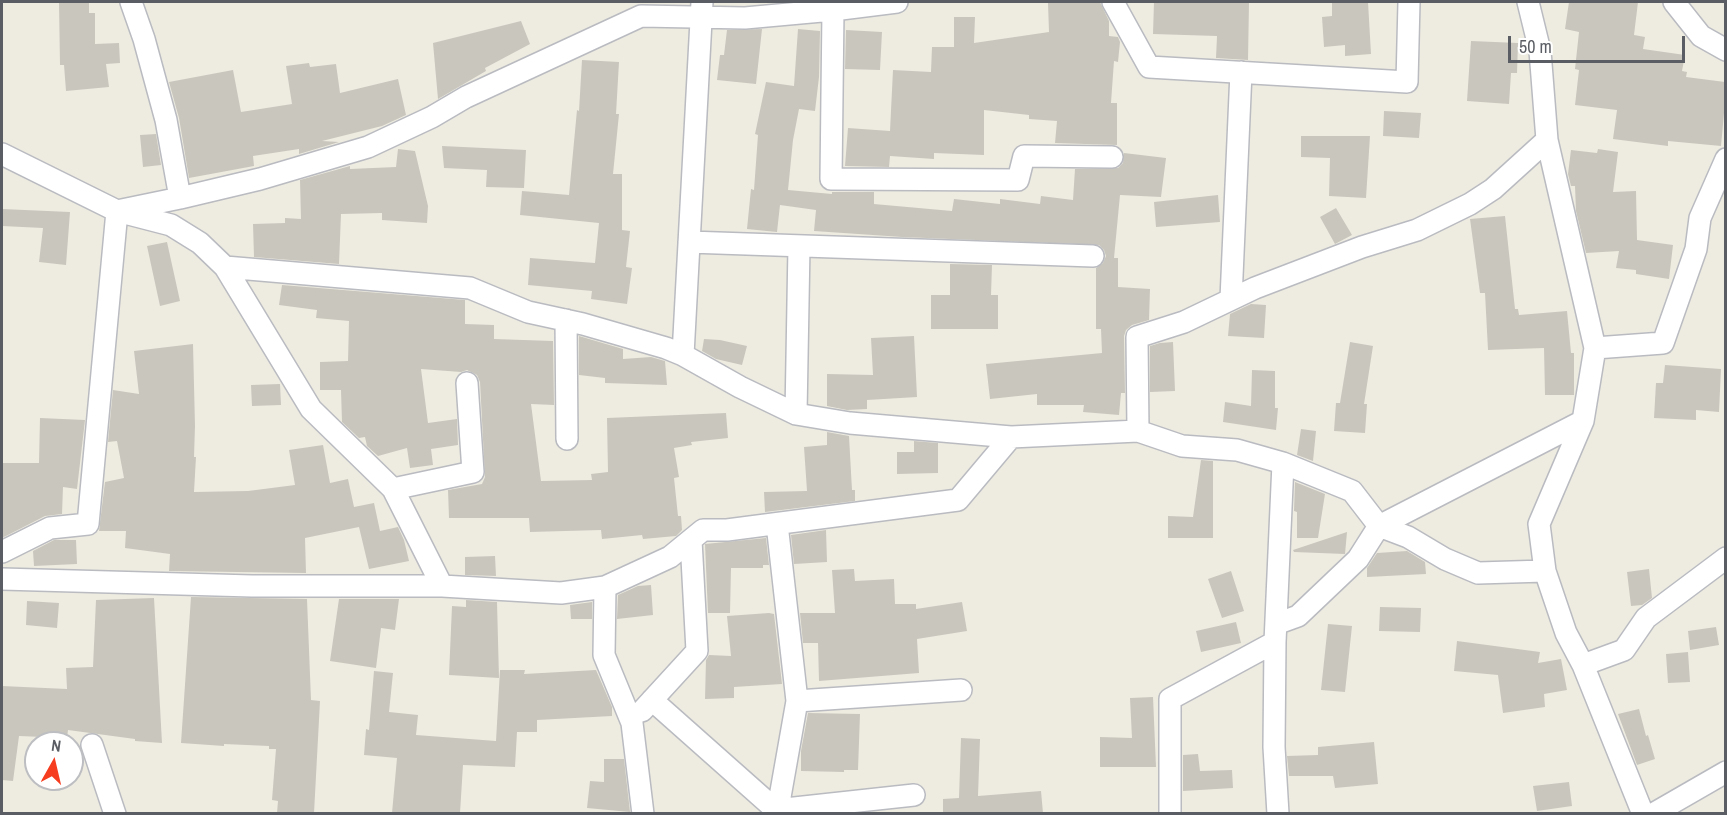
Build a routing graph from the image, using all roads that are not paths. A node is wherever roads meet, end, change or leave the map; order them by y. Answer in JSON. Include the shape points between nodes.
{"nodes":[{"id":1,"x":130,"y":2,"type":"edge"},
{"id":2,"x":897,"y":2,"type":"edge"},
{"id":3,"x":1113,"y":2,"type":"edge"},
{"id":4,"x":1409,"y":2,"type":"edge"},
{"id":5,"x":1528,"y":2,"type":"edge"},
{"id":6,"x":1674,"y":2,"type":"edge"},
{"id":7,"x":635,"y":9,"type":"edge"},
{"id":8,"x":702,"y":9,"type":"edge"},
{"id":9,"x":833,"y":10,"type":"junction"},
{"id":10,"x":1725,"y":50,"type":"edge"},
{"id":11,"x":1241,"y":72,"type":"junction"},
{"id":12,"x":1547,"y":140,"type":"junction"},
{"id":13,"x":2,"y":154,"type":"edge"},
{"id":14,"x":1112,"y":157,"type":"dead end"},
{"id":15,"x":1725,"y":159,"type":"edge"},
{"id":16,"x":180,"y":198,"type":"junction"},
{"id":17,"x":117,"y":211,"type":"junction"},
{"id":18,"x":689,"y":242,"type":"junction"},
{"id":19,"x":799,"y":246,"type":"junction"},
{"id":20,"x":1093,"y":256,"type":"dead end"},
{"id":21,"x":225,"y":267,"type":"junction"},
{"id":22,"x":1231,"y":299,"type":"junction"},
{"id":23,"x":566,"y":320,"type":"junction"},
{"id":24,"x":1595,"y":348,"type":"junction"},
{"id":25,"x":682,"y":355,"type":"junction"},
{"id":26,"x":467,"y":383,"type":"dead end"},
{"id":27,"x":796,"y":414,"type":"junction"},
{"id":28,"x":1583,"y":421,"type":"junction"},
{"id":29,"x":1138,"y":431,"type":"junction"},
{"id":30,"x":1011,"y":437,"type":"junction"},
{"id":31,"x":567,"y":439,"type":"dead end"},
{"id":32,"x":1283,"y":464,"type":"junction"},
{"id":33,"x":393,"y":489,"type":"junction"},
{"id":34,"x":777,"y":524,"type":"junction"},
{"id":35,"x":1379,"y":526,"type":"junction"},
{"id":36,"x":692,"y":540,"type":"junction"},
{"id":37,"x":2,"y":552,"type":"edge"},
{"id":38,"x":1725,"y":558,"type":"edge"},
{"id":39,"x":1545,"y":571,"type":"junction"},
{"id":40,"x":2,"y":579,"type":"edge"},
{"id":41,"x":442,"y":586,"type":"junction"},
{"id":42,"x":605,"y":587,"type":"junction"},
{"id":43,"x":1275,"y":633,"type":"junction"},
{"id":44,"x":1583,"y":665,"type":"junction"},
{"id":45,"x":961,"y":690,"type":"dead end"},
{"id":46,"x":652,"y":700,"type":"junction"},
{"id":47,"x":797,"y":701,"type":"junction"},
{"id":48,"x":632,"y":723,"type":"junction"},
{"id":49,"x":92,"y":745,"type":"dead end"},
{"id":50,"x":1725,"y":772,"type":"edge"},
{"id":51,"x":914,"y":795,"type":"dead end"},
{"id":52,"x":776,"y":812,"type":"edge"},
{"id":53,"x":115,"y":813,"type":"edge"},
{"id":54,"x":643,"y":813,"type":"edge"},
{"id":55,"x":1170,"y":813,"type":"edge"},
{"id":56,"x":1278,"y":813,"type":"edge"},
{"id":57,"x":1642,"y":813,"type":"edge"},
{"id":58,"x":1653,"y":813,"type":"edge"}],
"edges":[{"from":1,"to":16,"type":"street","via":[[166,120]]},
{"from":2,"to":9,"type":"street"},
{"from":3,"to":11,"type":"street","via":[[1149,67]]},
{"from":4,"to":11,"type":"street","via":[[1407,82]]},
{"from":5,"to":12,"type":"street","via":[[1540,51]]},
{"from":6,"to":10,"type":"street","via":[[1701,36]]},
{"from":7,"to":8,"type":"street"},
{"from":7,"to":16,"type":"street","via":[[368,147]]},
{"from":8,"to":9,"type":"street","via":[[746,18]]},
{"from":8,"to":18,"type":"street"},
{"from":9,"to":14,"type":"street","via":[[831,178],[1018,180],[1024,156]]},
{"from":11,"to":22,"type":"street"},
{"from":12,"to":22,"type":"street","via":[[1493,189],[1470,204],[1417,230],[1362,247]]},
{"from":12,"to":24,"type":"street"},
{"from":13,"to":17,"type":"street"},
{"from":15,"to":24,"type":"street","via":[[1700,218],[1696,249],[1663,343]]},
{"from":16,"to":17,"type":"street"},
{"from":17,"to":21,"type":"street","via":[[171,225],[200,243]]},
{"from":17,"to":37,"type":"street","via":[[88,524],[50,528]]},
{"from":18,"to":19,"type":"street"},
{"from":18,"to":25,"type":"street"},
{"from":19,"to":20,"type":"street"},
{"from":19,"to":27,"type":"street"},
{"from":21,"to":23,"type":"street","via":[[470,288],[528,312]]},
{"from":21,"to":33,"type":"street","via":[[311,409]]},
{"from":22,"to":29,"type":"street","via":[[1184,322],[1137,337]]},
{"from":23,"to":25,"type":"street"},
{"from":23,"to":31,"type":"street"},
{"from":24,"to":28,"type":"street"},
{"from":25,"to":27,"type":"street"},
{"from":26,"to":33,"type":"street","via":[[473,472]]},
{"from":27,"to":30,"type":"street","via":[[850,423]]},
{"from":28,"to":35,"type":"street"},
{"from":28,"to":39,"type":"street","via":[[1539,524]]},
{"from":29,"to":30,"type":"street"},
{"from":29,"to":32,"type":"street","via":[[1182,446],[1237,450]]},
{"from":30,"to":34,"type":"street","via":[[958,500]]},
{"from":32,"to":35,"type":"street","via":[[1352,491]]},
{"from":32,"to":43,"type":"street"},
{"from":33,"to":41,"type":"street"},
{"from":34,"to":36,"type":"street","via":[[703,530]]},
{"from":34,"to":47,"type":"street"},
{"from":35,"to":39,"type":"street","via":[[1478,573]]},
{"from":35,"to":43,"type":"street","via":[[1358,558]]},
{"from":36,"to":42,"type":"street","via":[[670,557]]},
{"from":36,"to":46,"type":"street","via":[[697,651]]},
{"from":38,"to":44,"type":"street","via":[[1646,618],[1624,650]]},
{"from":39,"to":44,"type":"street","via":[[1566,633]]},
{"from":40,"to":41,"type":"street","via":[[252,586]]},
{"from":41,"to":42,"type":"street","via":[[561,593]]},
{"from":42,"to":48,"type":"street","via":[[604,655]]},
{"from":43,"to":55,"type":"street","via":[[1170,699]]},
{"from":43,"to":56,"type":"street"},
{"from":44,"to":57,"type":"street"},
{"from":45,"to":47,"type":"street"},
{"from":46,"to":48,"type":"street"},
{"from":46,"to":52,"type":"street"},
{"from":47,"to":52,"type":"street"},
{"from":48,"to":54,"type":"street"},
{"from":49,"to":53,"type":"street"},
{"from":50,"to":58,"type":"street"},
{"from":51,"to":52,"type":"street"}]}
